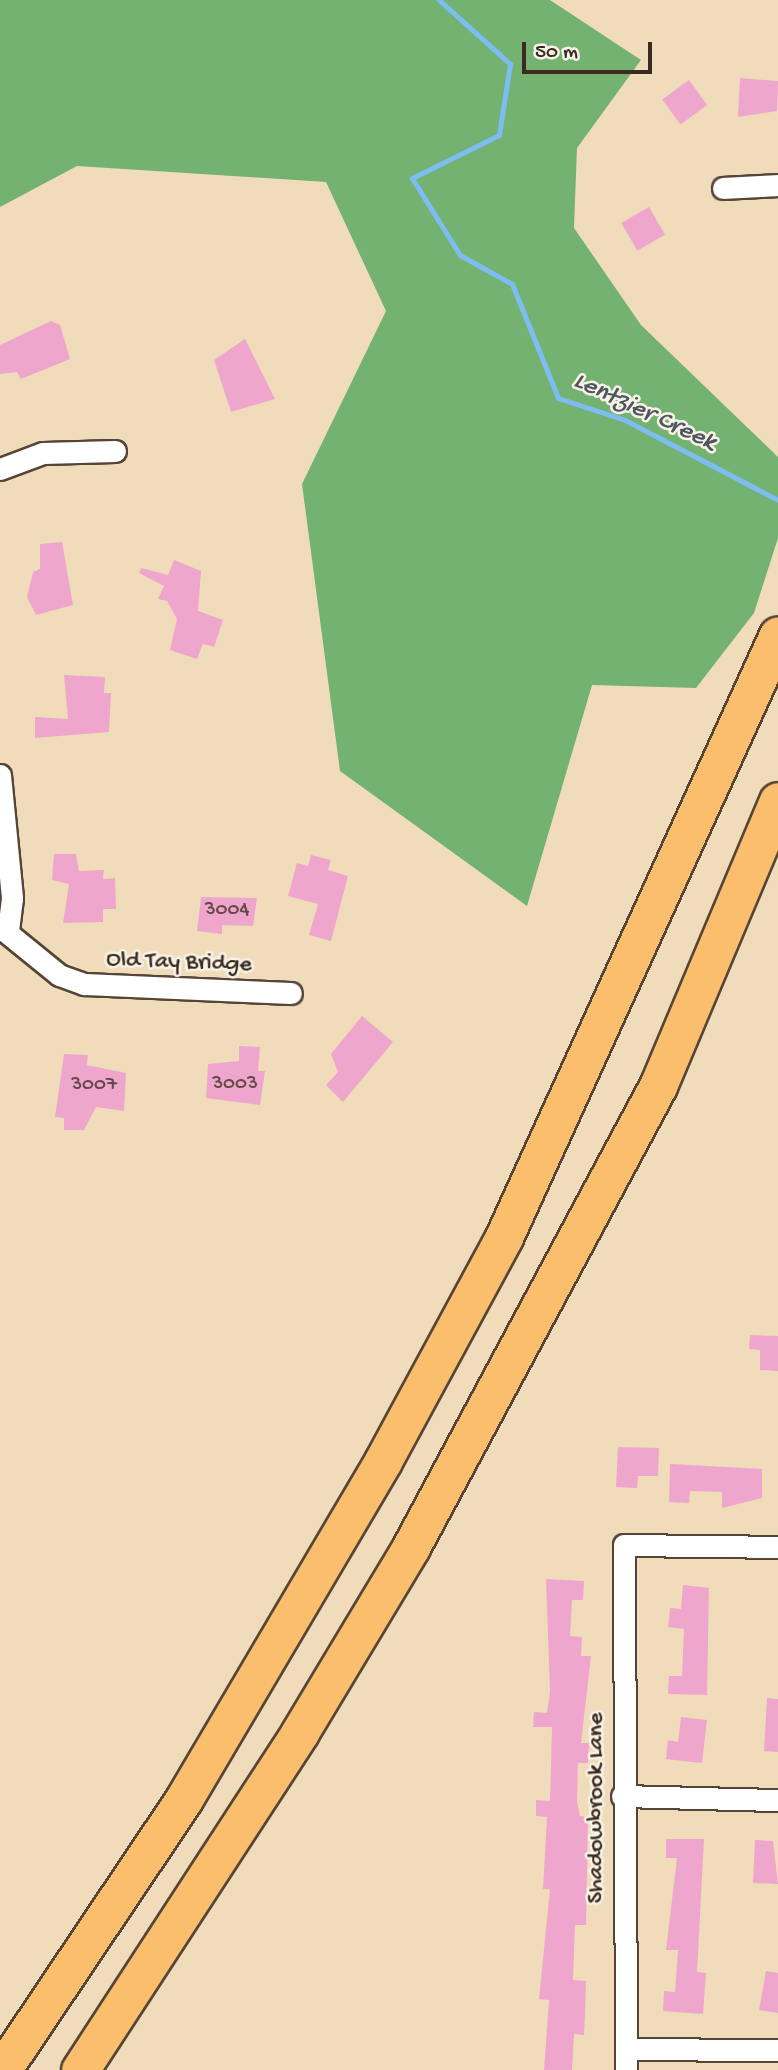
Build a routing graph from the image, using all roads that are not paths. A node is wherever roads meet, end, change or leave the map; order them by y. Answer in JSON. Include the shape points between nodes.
{"nodes":[{"id":1,"x":778,"y":185,"type":"edge"},
{"id":2,"x":723,"y":188,"type":"dead end"},
{"id":3,"x":115,"y":450,"type":"dead end"},
{"id":4,"x":0,"y":469,"type":"edge"},
{"id":5,"x":775,"y":641,"type":"edge"},
{"id":6,"x":0,"y":775,"type":"edge"},
{"id":7,"x":778,"y":801,"type":"edge"},
{"id":8,"x":4,"y":929,"type":"edge"},
{"id":9,"x":290,"y":993,"type":"dead end"},
{"id":10,"x":778,"y":1547,"type":"edge"},
{"id":11,"x":622,"y":1796,"type":"junction"},
{"id":12,"x":778,"y":1800,"type":"edge"},
{"id":13,"x":778,"y":2050,"type":"edge"},
{"id":14,"x":626,"y":2059,"type":"edge"},
{"id":15,"x":2,"y":2070,"type":"edge"},
{"id":16,"x":80,"y":2070,"type":"edge"}],
"edges":[{"from":1,"to":2,"type":"street"},
{"from":3,"to":4,"type":"street","via":[[43,453]]},
{"from":5,"to":15,"type":"highway","via":[[504,1237],[390,1450],[184,1799]]},
{"from":6,"to":8,"type":"street","via":[[12,898]]},
{"from":7,"to":16,"type":"highway","via":[[658,1086],[411,1547],[300,1732]]},
{"from":8,"to":9,"type":"street","name":"Old Tay Bridge","via":[[59,975],[84,984]]},
{"from":10,"to":11,"type":"street","name":"Shadowbrook Lane","via":[[624,1545]]},
{"from":11,"to":12,"type":"street"},
{"from":11,"to":14,"type":"street","name":"Shadowbrook Lane"},
{"from":13,"to":14,"type":"street"}]}
